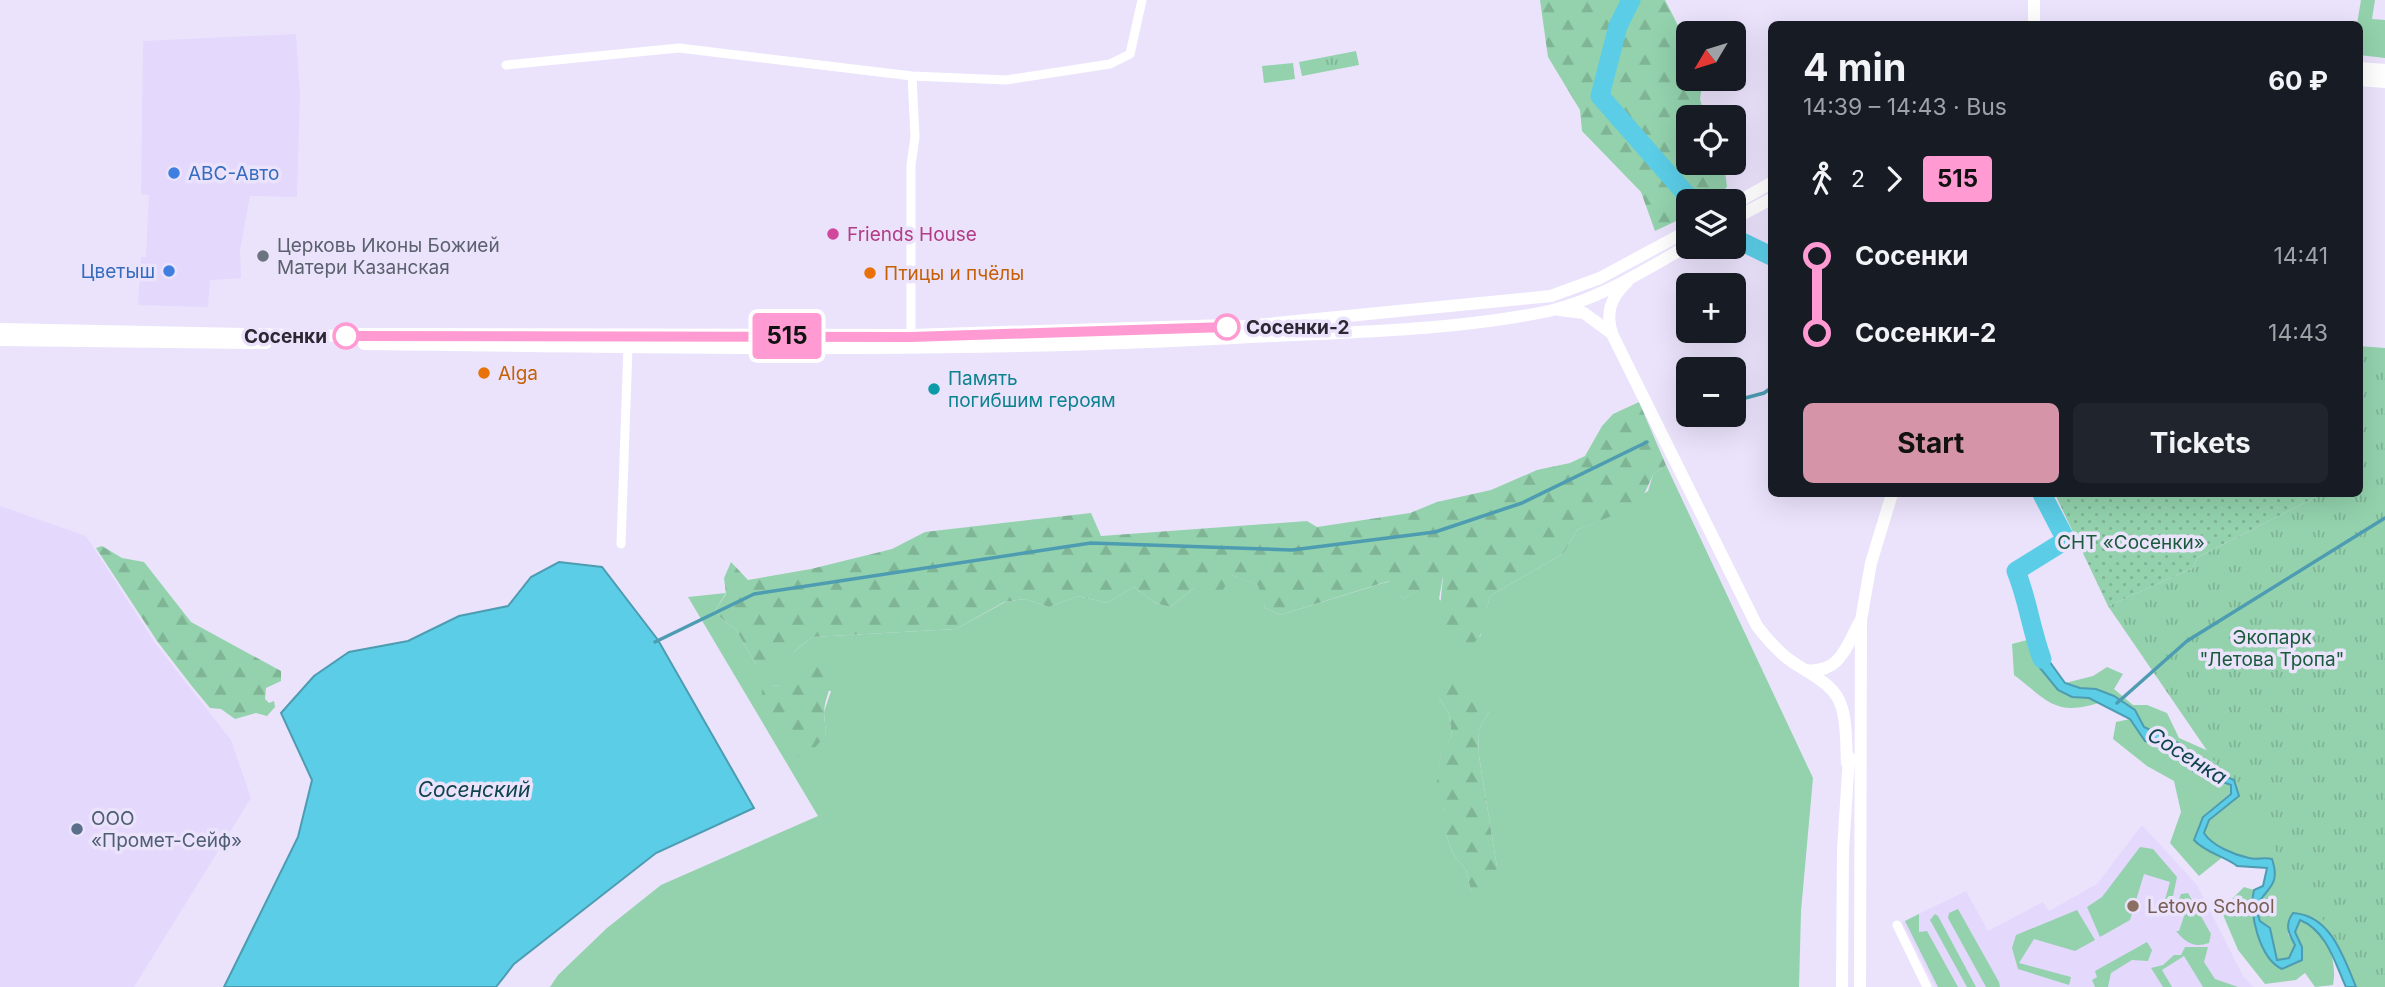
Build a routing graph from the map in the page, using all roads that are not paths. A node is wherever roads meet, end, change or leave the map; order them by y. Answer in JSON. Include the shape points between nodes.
{"nodes":[{"id":1,"x":1142,"y":0,"type":"edge"},
{"id":2,"x":2034,"y":0,"type":"edge"},
{"id":3,"x":2035,"y":21,"type":"edge"},
{"id":4,"x":506,"y":65,"type":"dead end"},
{"id":5,"x":2363,"y":68,"type":"edge"},
{"id":6,"x":2385,"y":70,"type":"edge"},
{"id":7,"x":912,"y":76,"type":"junction"},
{"id":8,"x":2363,"y":80,"type":"edge"},
{"id":9,"x":2385,"y":82,"type":"edge"},
{"id":10,"x":1764,"y":198,"type":"edge"},
{"id":11,"x":1746,"y":202,"type":"edge"},
{"id":12,"x":1746,"y":211,"type":"edge"},
{"id":13,"x":1676,"y":241,"type":"edge"},
{"id":14,"x":1676,"y":244,"type":"edge"},
{"id":15,"x":1633,"y":276,"type":"junction"},
{"id":16,"x":1552,"y":310,"type":"junction"},
{"id":17,"x":0,"y":329,"type":"edge"},
{"id":18,"x":1613,"y":336,"type":"junction"},
{"id":19,"x":0,"y":340,"type":"edge"},
{"id":20,"x":911,"y":341,"type":"junction"},
{"id":21,"x":628,"y":347,"type":"junction"},
{"id":22,"x":1891,"y":497,"type":"edge"},
{"id":23,"x":621,"y":544,"type":"dead end"},
{"id":24,"x":1861,"y":620,"type":"junction"},
{"id":25,"x":1805,"y":670,"type":"junction"},
{"id":26,"x":1861,"y":713,"type":"junction"},
{"id":27,"x":1847,"y":763,"type":"junction"},
{"id":28,"x":1897,"y":925,"type":"dead end"},
{"id":29,"x":1842,"y":987,"type":"edge"},
{"id":30,"x":1860,"y":987,"type":"edge"},
{"id":31,"x":1927,"y":987,"type":"edge"}],
"edges":[{"from":1,"to":7,"type":"street","via":[[1130,54],[1110,64],[1006,80]]},
{"from":2,"to":3,"type":"main road"},
{"from":4,"to":7,"type":"street","via":[[679,48]]},
{"from":5,"to":6,"type":"main road"},
{"from":7,"to":20,"type":"street"},
{"from":8,"to":9,"type":"main road"},
{"from":10,"to":11,"type":"main road"},
{"from":10,"to":12,"type":"main road"},
{"from":13,"to":20,"type":"main road","via":[[1600,278],[1531,300],[1246,326]]},
{"from":14,"to":15,"type":"main road"},
{"from":15,"to":16,"type":"main road"},
{"from":15,"to":18,"type":"main road","via":[[1610,306]]},
{"from":16,"to":18,"type":"main road","via":[[1584,313]]},
{"from":16,"to":20,"type":"main road","via":[[1410,327],[1199,340]]},
{"from":17,"to":20,"type":"main road"},
{"from":18,"to":25,"type":"main road","via":[[1757,626],[1772,645]]},
{"from":19,"to":21,"type":"main road"},
{"from":20,"to":21,"type":"main road"},
{"from":21,"to":23,"type":"street"},
{"from":22,"to":24,"type":"main road","via":[[1871,563]]},
{"from":24,"to":25,"type":"main road","via":[[1834,666]]},
{"from":24,"to":26,"type":"main road"},
{"from":25,"to":27,"type":"main road","via":[[1826,684],[1842,707]]},
{"from":26,"to":27,"type":"main road"},
{"from":26,"to":30,"type":"main road"},
{"from":27,"to":29,"type":"main road"},
{"from":28,"to":31,"type":"street"}]}
